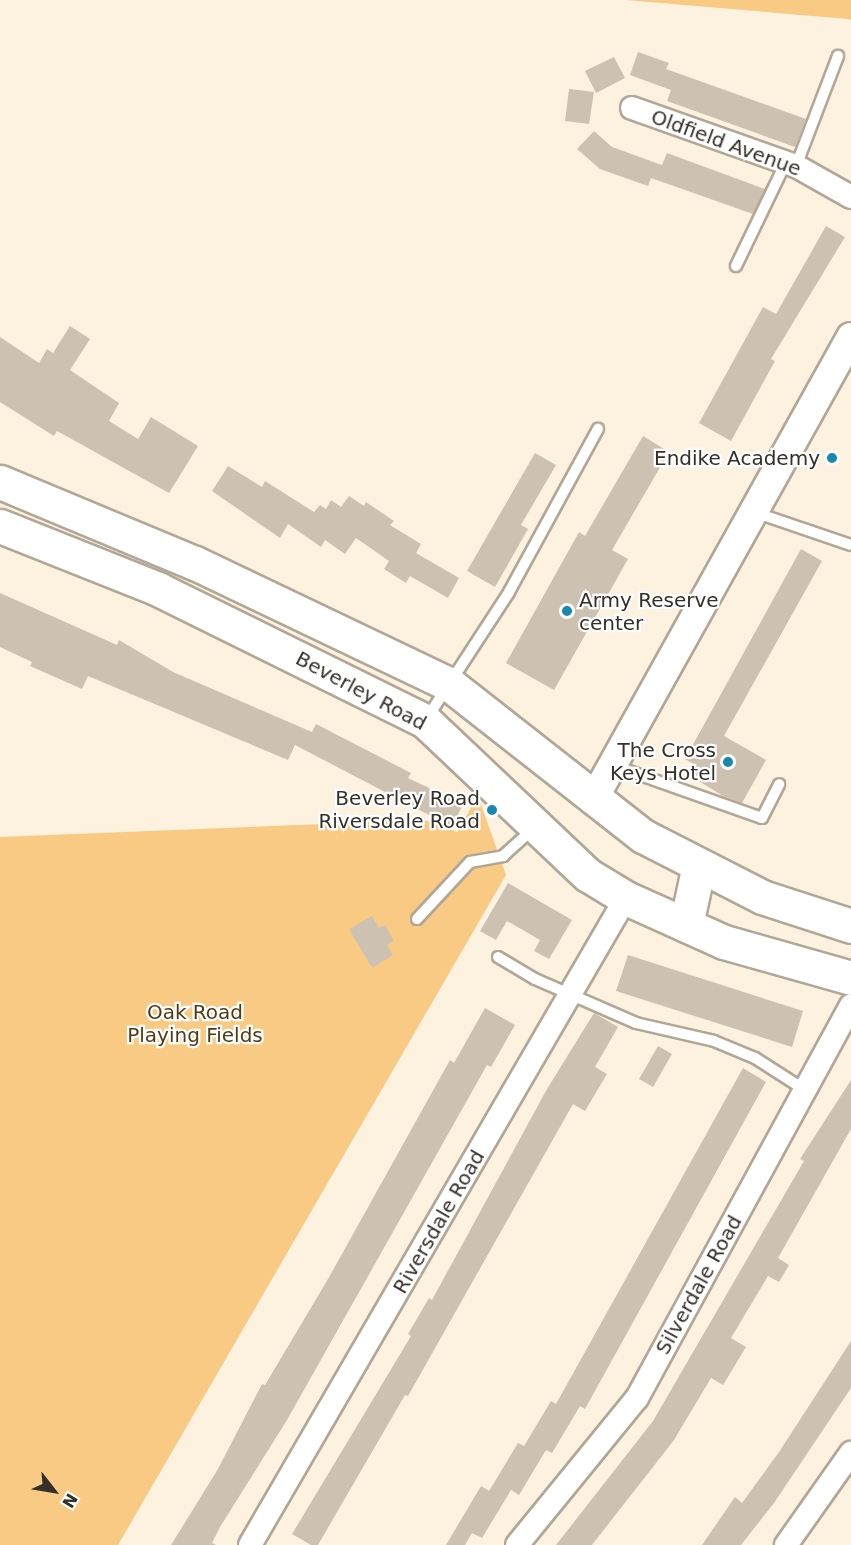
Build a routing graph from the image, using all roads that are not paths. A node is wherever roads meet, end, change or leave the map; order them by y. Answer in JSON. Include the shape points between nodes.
{"nodes":[{"id":1,"x":838,"y":56,"type":"dead end"},
{"id":2,"x":632,"y":108,"type":"dead end"},
{"id":3,"x":791,"y":164,"type":"junction"},
{"id":4,"x":851,"y":197,"type":"edge"},
{"id":5,"x":736,"y":266,"type":"dead end"},
{"id":6,"x":851,"y":337,"type":"edge"},
{"id":7,"x":598,"y":429,"type":"dead end"},
{"id":8,"x":0,"y":482,"type":"edge"},
{"id":9,"x":52,"y":503,"type":"junction"},
{"id":10,"x":753,"y":512,"type":"junction"},
{"id":11,"x":0,"y":526,"type":"edge"},
{"id":12,"x":37,"y":540,"type":"junction"},
{"id":13,"x":851,"y":545,"type":"edge"},
{"id":14,"x":284,"y":605,"type":"junction"},
{"id":15,"x":266,"y":642,"type":"junction"},
{"id":16,"x":448,"y":684,"type":"junction"},
{"id":17,"x":425,"y":721,"type":"junction"},
{"id":18,"x":612,"y":765,"type":"junction"},
{"id":19,"x":779,"y":784,"type":"dead end"},
{"id":20,"x":593,"y":800,"type":"junction"},
{"id":21,"x":536,"y":825,"type":"junction"},
{"id":22,"x":699,"y":865,"type":"junction"},
{"id":23,"x":626,"y":898,"type":"junction"},
{"id":24,"x":417,"y":919,"type":"dead end"},
{"id":25,"x":687,"y":925,"type":"junction"},
{"id":26,"x":851,"y":926,"type":"edge"},
{"id":27,"x":498,"y":957,"type":"dead end"},
{"id":28,"x":851,"y":978,"type":"edge"},
{"id":29,"x":571,"y":994,"type":"junction"},
{"id":30,"x":851,"y":1006,"type":"edge"},
{"id":31,"x":805,"y":1090,"type":"junction"},
{"id":32,"x":851,"y":1453,"type":"edge"},
{"id":33,"x":250,"y":1545,"type":"edge"},
{"id":34,"x":517,"y":1545,"type":"edge"},
{"id":35,"x":786,"y":1545,"type":"edge"}],
"edges":[{"from":1,"to":3,"type":"lane"},
{"from":2,"to":3,"type":"street","name":"Oldfield Avenue"},
{"from":3,"to":4,"type":"street","name":"Oldfield Avenue"},
{"from":3,"to":5,"type":"lane"},
{"from":6,"to":10,"type":"street"},
{"from":7,"to":16,"type":"lane","via":[[509,592]]},
{"from":8,"to":9,"type":"main road","name":"Beverley Road"},
{"from":9,"to":12,"type":"main road"},
{"from":9,"to":14,"type":"main road","name":"Beverley Road"},
{"from":10,"to":13,"type":"lane"},
{"from":10,"to":18,"type":"street"},
{"from":11,"to":12,"type":"main road","name":"Beverley Road"},
{"from":12,"to":15,"type":"main road","name":"Beverley Road","via":[[158,590]]},
{"from":14,"to":15,"type":"main road"},
{"from":14,"to":16,"type":"main road","name":"Beverley Road"},
{"from":15,"to":17,"type":"main road","name":"Beverley Road"},
{"from":16,"to":17,"type":"lane"},
{"from":16,"to":20,"type":"main road","name":"Beverley Road"},
{"from":17,"to":21,"type":"main road","name":"Beverley Road"},
{"from":18,"to":19,"type":"lane","via":[[762,818]]},
{"from":18,"to":20,"type":"street"},
{"from":20,"to":22,"type":"main road","name":"Beverley Road","via":[[643,836]]},
{"from":21,"to":23,"type":"main road","name":"Beverley Road","via":[[588,875]]},
{"from":21,"to":24,"type":"lane","via":[[503,856],[470,862]]},
{"from":22,"to":25,"type":"main road"},
{"from":22,"to":26,"type":"main road","name":"Beverley Road","via":[[762,897]]},
{"from":23,"to":25,"type":"main road","name":"Beverley Road"},
{"from":23,"to":29,"type":"street","name":"Riversdale Road"},
{"from":25,"to":28,"type":"main road","name":"Beverley Road","via":[[724,942]]},
{"from":27,"to":29,"type":"lane"},
{"from":29,"to":31,"type":"lane","via":[[636,1023],[725,1045],[755,1058]]},
{"from":29,"to":33,"type":"street","name":"Riversdale Road"},
{"from":30,"to":31,"type":"street","name":"Silverdale Road"},
{"from":31,"to":34,"type":"street","name":"Silverdale Road","via":[[637,1398]]},
{"from":32,"to":35,"type":"street"}]}
